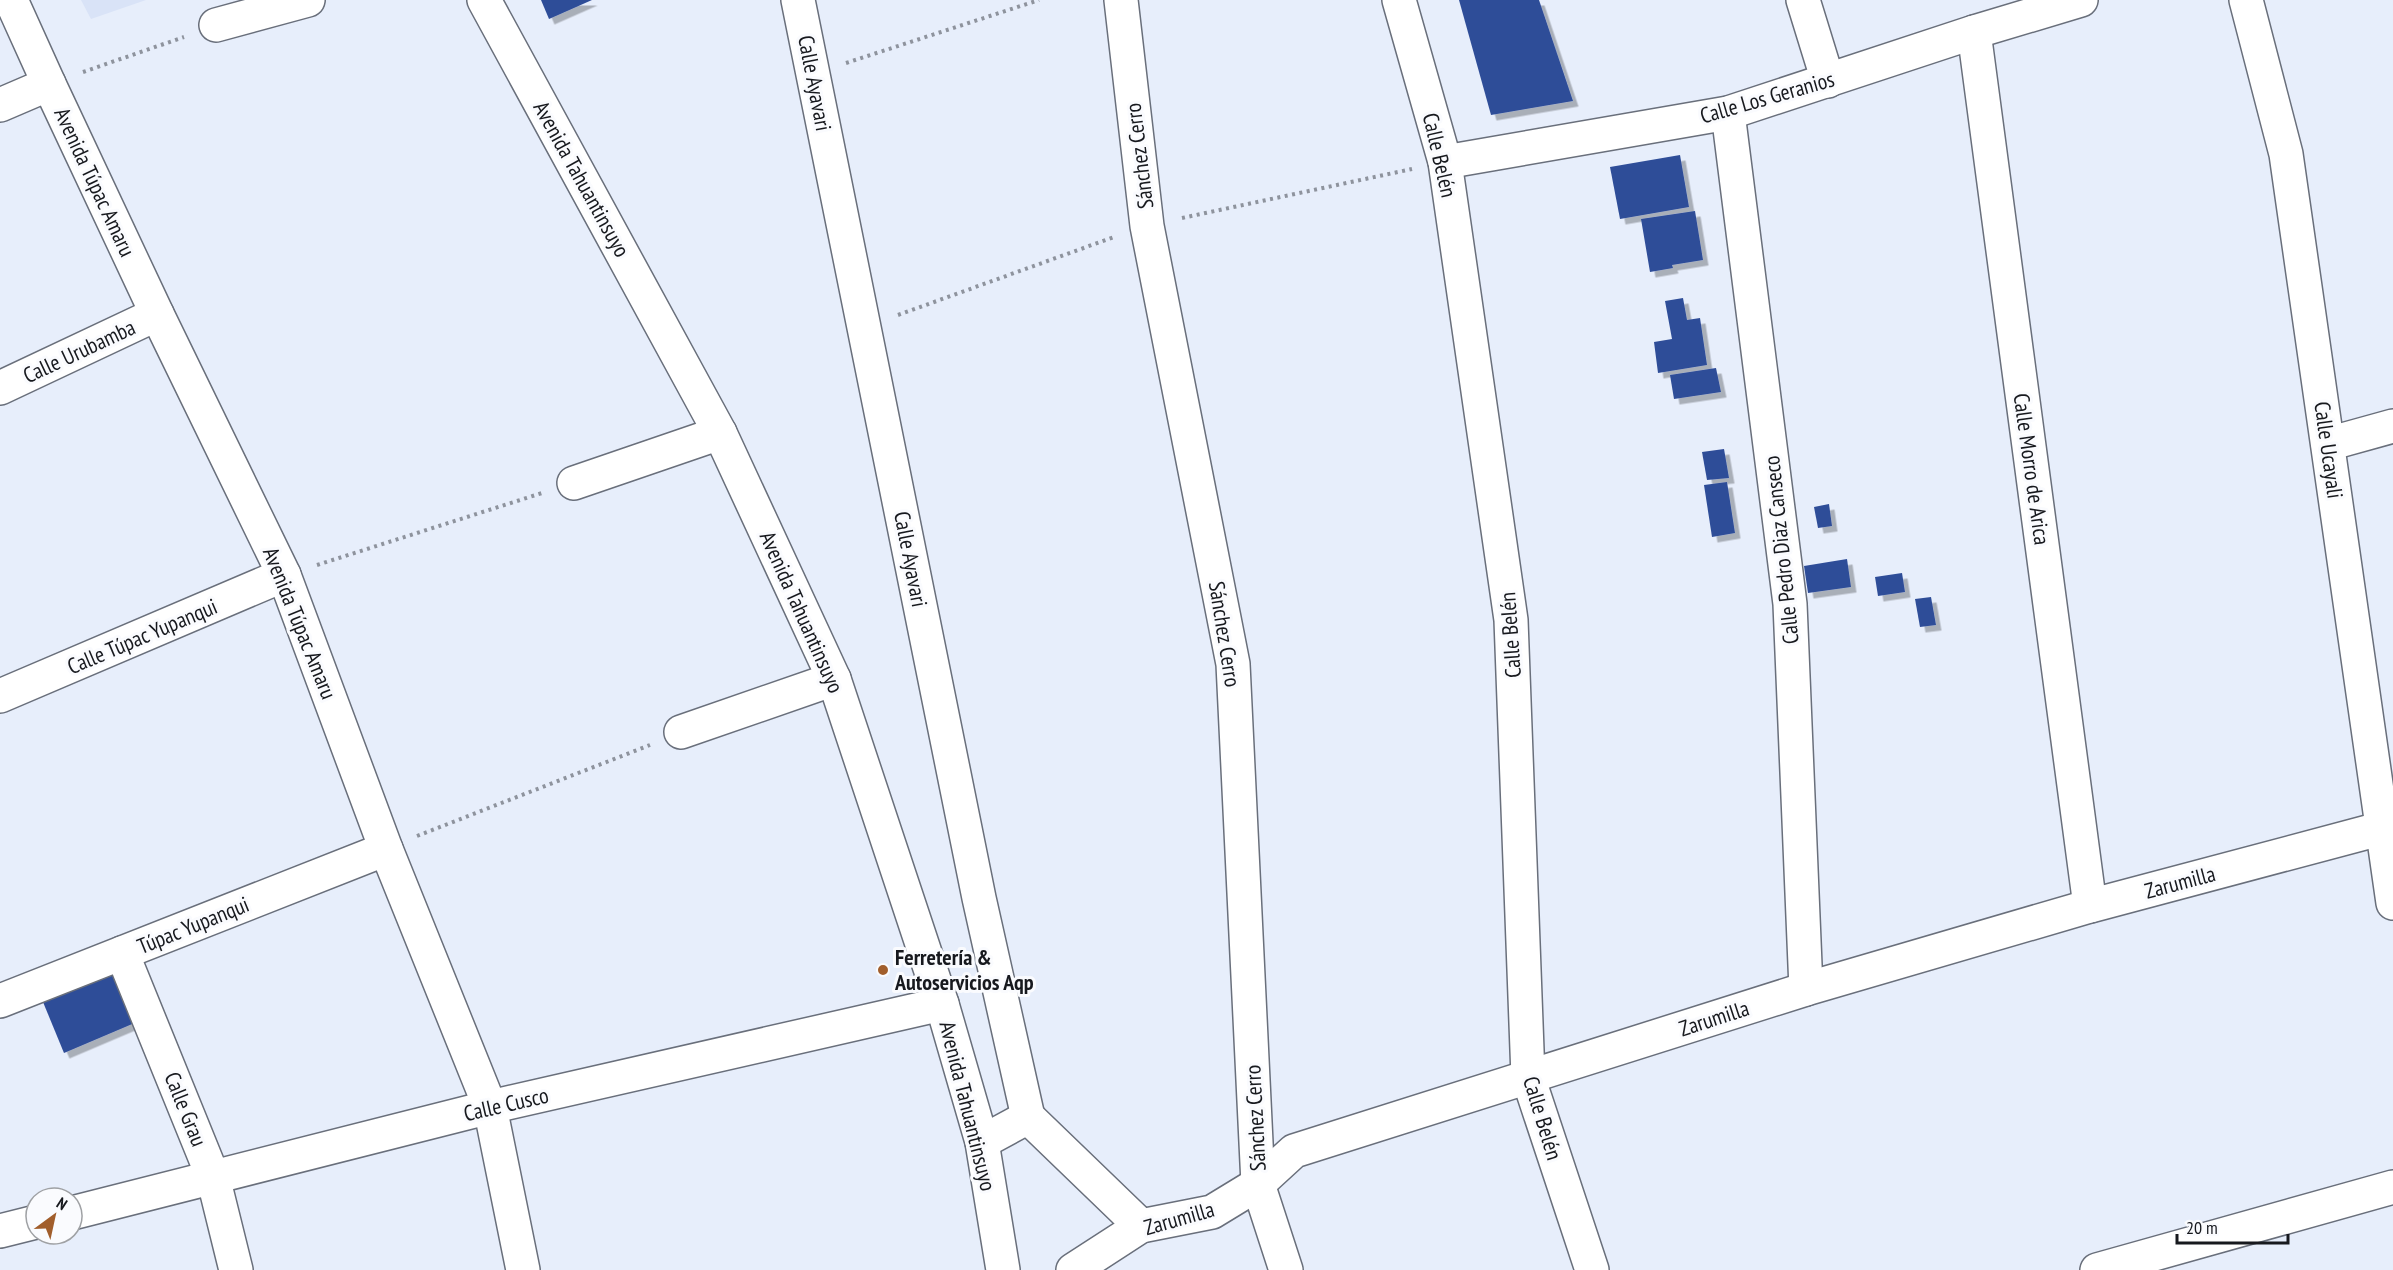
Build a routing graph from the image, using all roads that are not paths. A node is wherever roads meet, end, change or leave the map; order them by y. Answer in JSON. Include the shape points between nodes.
{"nodes":[{"id":1,"x":11,"y":0,"type":"edge"},
{"id":2,"x":308,"y":0,"type":"edge"},
{"id":3,"x":484,"y":0,"type":"edge"},
{"id":4,"x":798,"y":0,"type":"edge"},
{"id":5,"x":1121,"y":0,"type":"edge"},
{"id":6,"x":1399,"y":0,"type":"edge"},
{"id":7,"x":1803,"y":0,"type":"edge"},
{"id":8,"x":2081,"y":0,"type":"edge"},
{"id":9,"x":2246,"y":0,"type":"edge"},
{"id":10,"x":216,"y":25,"type":"road end"},
{"id":11,"x":1974,"y":32,"type":"junction"},
{"id":12,"x":1828,"y":81,"type":"junction"},
{"id":13,"x":49,"y":84,"type":"junction"},
{"id":14,"x":0,"y":105,"type":"edge"},
{"id":15,"x":1728,"y":113,"type":"junction"},
{"id":16,"x":1445,"y":162,"type":"junction"},
{"id":17,"x":157,"y":314,"type":"junction"},
{"id":18,"x":0,"y":387,"type":"edge"},
{"id":19,"x":2393,"y":426,"type":"edge"},
{"id":20,"x":720,"y":433,"type":"junction"},
{"id":21,"x":2328,"y":444,"type":"junction"},
{"id":22,"x":574,"y":483,"type":"road end"},
{"id":23,"x":284,"y":575,"type":"junction"},
{"id":24,"x":834,"y":679,"type":"junction"},
{"id":25,"x":0,"y":696,"type":"edge"},
{"id":26,"x":681,"y":732,"type":"road end"},
{"id":27,"x":2383,"y":828,"type":"junction"},
{"id":28,"x":386,"y":849,"type":"junction"},
{"id":29,"x":2393,"y":903,"type":"edge"},
{"id":30,"x":2090,"y":906,"type":"junction"},
{"id":31,"x":122,"y":953,"type":"junction"},
{"id":32,"x":1806,"y":989,"type":"junction"},
{"id":33,"x":0,"y":1001,"type":"edge"},
{"id":34,"x":942,"y":1004,"type":"junction"},
{"id":35,"x":1528,"y":1077,"type":"junction"},
{"id":36,"x":490,"y":1107,"type":"junction"},
{"id":37,"x":1028,"y":1117,"type":"junction"},
{"id":38,"x":981,"y":1142,"type":"junction"},
{"id":39,"x":213,"y":1177,"type":"junction"},
{"id":40,"x":1258,"y":1184,"type":"junction"},
{"id":41,"x":2393,"y":1187,"type":"edge"},
{"id":42,"x":84,"y":1210,"type":"edge"},
{"id":43,"x":24,"y":1225,"type":"edge"},
{"id":44,"x":1141,"y":1226,"type":"junction"},
{"id":45,"x":0,"y":1231,"type":"edge"},
{"id":46,"x":236,"y":1270,"type":"edge"},
{"id":47,"x":523,"y":1270,"type":"edge"},
{"id":48,"x":1003,"y":1270,"type":"edge"},
{"id":49,"x":1073,"y":1270,"type":"edge"},
{"id":50,"x":1286,"y":1270,"type":"edge"},
{"id":51,"x":1592,"y":1270,"type":"edge"},
{"id":52,"x":2097,"y":1270,"type":"edge"}],
"edges":[{"from":1,"to":13,"type":"street","name":"Avenida Túpac Amaru"},
{"from":2,"to":10,"type":"street"},
{"from":3,"to":20,"type":"street","name":"Avenida Tahuantinsuyo"},
{"from":4,"to":37,"type":"street","name":"Calle Ayavari","via":[[977,886]]},
{"from":5,"to":40,"type":"street","name":"Sánchez Cerro","via":[[1147,226],[1233,664]]},
{"from":6,"to":16,"type":"street","name":"Calle Belén"},
{"from":7,"to":12,"type":"street"},
{"from":8,"to":11,"type":"street","name":"Calle Los Geranios"},
{"from":9,"to":21,"type":"street","name":"Calle Ucayali","via":[[2286,154]]},
{"from":11,"to":12,"type":"street","name":"Calle Los Geranios"},
{"from":11,"to":30,"type":"street","name":"Calle Morro de Arica"},
{"from":12,"to":15,"type":"street","name":"Calle Los Geranios"},
{"from":13,"to":14,"type":"street"},
{"from":13,"to":17,"type":"street","name":"Avenida Túpac Amaru"},
{"from":15,"to":16,"type":"street","name":"Calle Los Geranios"},
{"from":15,"to":32,"type":"street","name":"Calle Pedro Diaz Canseco","via":[[1790,604]]},
{"from":16,"to":35,"type":"street","name":"Calle Belén","via":[[1511,620]]},
{"from":17,"to":18,"type":"street","name":"Calle Urubamba"},
{"from":17,"to":23,"type":"street","name":"Avenida Túpac Amaru"},
{"from":19,"to":21,"type":"street"},
{"from":20,"to":22,"type":"street"},
{"from":20,"to":24,"type":"street","name":"Avenida Tahuantinsuyo"},
{"from":21,"to":27,"type":"street","name":"Calle Ucayali"},
{"from":23,"to":25,"type":"street","name":"Calle Túpac Yupanqui"},
{"from":23,"to":28,"type":"street","name":"Avenida Túpac Amaru"},
{"from":24,"to":26,"type":"street"},
{"from":24,"to":34,"type":"street","name":"Avenida Tahuantinsuyo"},
{"from":27,"to":29,"type":"street","name":"Calle Ucayali"},
{"from":27,"to":30,"type":"street","name":"Zarumilla"},
{"from":28,"to":31,"type":"street","name":"Túpac Yupanqui"},
{"from":28,"to":36,"type":"street","name":"Avenida Túpac Amaru"},
{"from":30,"to":32,"type":"street","name":"Zarumilla"},
{"from":31,"to":33,"type":"street","name":"Túpac Yupanqui"},
{"from":31,"to":39,"type":"street","name":"Calle Grau"},
{"from":32,"to":35,"type":"street","name":"Zarumilla"},
{"from":34,"to":36,"type":"street","name":"Calle Cusco"},
{"from":34,"to":38,"type":"street","name":"Avenida Tahuantinsuyo"},
{"from":35,"to":40,"type":"street","name":"Zarumilla","via":[[1294,1151]]},
{"from":35,"to":51,"type":"street","name":"Calle Belén"},
{"from":36,"to":39,"type":"street","name":"Calle Cusco"},
{"from":36,"to":47,"type":"street","name":"Avenida Túpac Amaru"},
{"from":37,"to":38,"type":"street"},
{"from":37,"to":44,"type":"street"},
{"from":38,"to":48,"type":"street","name":"Avenida Tahuantinsuyo"},
{"from":39,"to":42,"type":"street","name":"Calle Cusco"},
{"from":39,"to":46,"type":"street","name":"Calle Grau"},
{"from":40,"to":44,"type":"street","name":"Zarumilla","via":[[1212,1212]]},
{"from":40,"to":50,"type":"street","name":"Sánchez Cerro"},
{"from":41,"to":52,"type":"street"},
{"from":43,"to":45,"type":"street"},
{"from":44,"to":49,"type":"street","name":"Zarumilla"}]}
